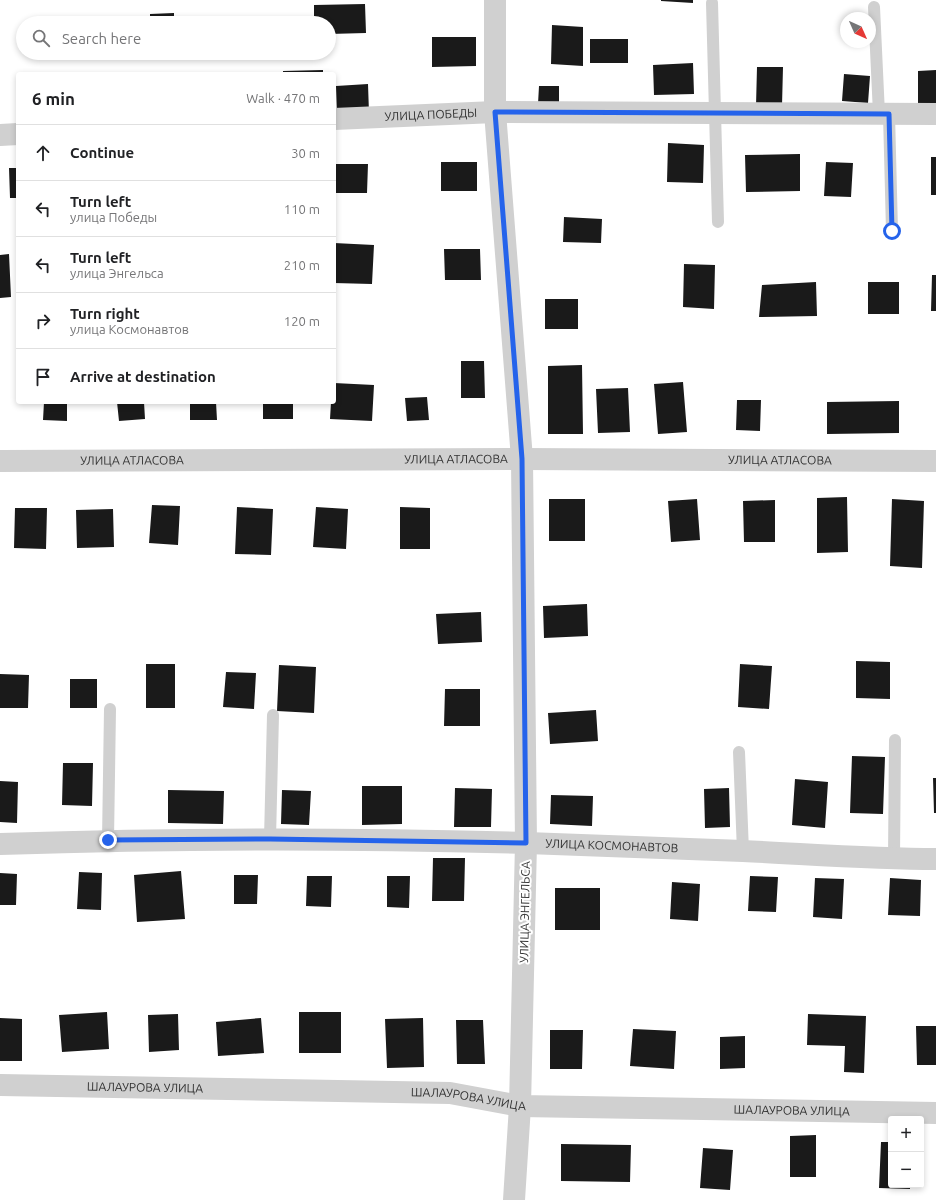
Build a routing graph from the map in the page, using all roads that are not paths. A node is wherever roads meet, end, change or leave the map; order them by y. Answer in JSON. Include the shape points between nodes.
{"nodes":[{"id":1,"x":495,"y":0,"type":"edge"},
{"id":2,"x":712,"y":3,"type":"dead end"},
{"id":3,"x":874,"y":7,"type":"dead end"},
{"id":4,"x":495,"y":112,"type":"junction"},
{"id":5,"x":715,"y":113,"type":"junction"},
{"id":6,"x":884,"y":114,"type":"junction"},
{"id":7,"x":936,"y":114,"type":"edge"},
{"id":8,"x":336,"y":119,"type":"edge"},
{"id":9,"x":16,"y":134,"type":"edge"},
{"id":10,"x":0,"y":135,"type":"edge"},
{"id":11,"x":718,"y":222,"type":"dead end"},
{"id":12,"x":892,"y":231,"type":"dead end"},
{"id":13,"x":522,"y":459,"type":"junction"},
{"id":14,"x":0,"y":461,"type":"edge"},
{"id":15,"x":936,"y":461,"type":"edge"},
{"id":16,"x":110,"y":709,"type":"dead end"},
{"id":17,"x":273,"y":715,"type":"dead end"},
{"id":18,"x":894,"y":740,"type":"dead end"},
{"id":19,"x":739,"y":752,"type":"dead end"},
{"id":20,"x":270,"y":839,"type":"junction"},
{"id":21,"x":108,"y":840,"type":"junction"},
{"id":22,"x":526,"y":843,"type":"junction"},
{"id":23,"x":0,"y":844,"type":"edge"},
{"id":24,"x":743,"y":851,"type":"junction"},
{"id":25,"x":894,"y":859,"type":"junction"},
{"id":26,"x":936,"y":859,"type":"edge"},
{"id":27,"x":0,"y":1085,"type":"edge"},
{"id":28,"x":520,"y":1106,"type":"junction"},
{"id":29,"x":936,"y":1113,"type":"edge"},
{"id":30,"x":514,"y":1200,"type":"edge"}],
"edges":[{"from":1,"to":4,"type":"street","name":"УЛИЦА ЭНГЕЛЬСА"},
{"from":2,"to":5,"type":"lane"},
{"from":3,"to":6,"type":"lane"},
{"from":4,"to":5,"type":"street","name":"УЛИЦА ПОБЕДЫ"},
{"from":4,"to":8,"type":"street","name":"УЛИЦА ПОБЕДЫ"},
{"from":4,"to":13,"type":"street","name":"УЛИЦА ЭНГЕЛЬСА"},
{"from":5,"to":6,"type":"street","name":"УЛИЦА ПОБЕДЫ"},
{"from":5,"to":11,"type":"lane"},
{"from":6,"to":7,"type":"street","name":"УЛИЦА ПОБЕДЫ"},
{"from":6,"to":12,"type":"lane"},
{"from":9,"to":10,"type":"street"},
{"from":13,"to":14,"type":"street","name":"УЛИЦА АТЛАСОВА"},
{"from":13,"to":15,"type":"street","name":"УЛИЦА АТЛАСОВА"},
{"from":13,"to":22,"type":"street","name":"УЛИЦА ЭНГЕЛЬСА"},
{"from":16,"to":21,"type":"lane"},
{"from":17,"to":20,"type":"lane"},
{"from":18,"to":25,"type":"lane"},
{"from":19,"to":24,"type":"lane"},
{"from":20,"to":21,"type":"street","name":"УЛИЦА КОСМОНАВТОВ"},
{"from":20,"to":22,"type":"street","name":"УЛИЦА КОСМОНАВТОВ"},
{"from":21,"to":23,"type":"street","name":"УЛИЦА КОСМОНАВТОВ"},
{"from":22,"to":24,"type":"street","name":"УЛИЦА КОСМОНАВТОВ"},
{"from":22,"to":28,"type":"street","name":"УЛИЦА ЭНГЕЛЬСА"},
{"from":24,"to":25,"type":"street","name":"УЛИЦА КОСМОНАВТОВ"},
{"from":25,"to":26,"type":"street","name":"УЛИЦА КОСМОНАВТОВ"},
{"from":27,"to":28,"type":"street","name":"ШАЛАУРОВА УЛИЦА","via":[[450,1093]]},
{"from":28,"to":29,"type":"street","name":"ШАЛАУРОВА УЛИЦА"},
{"from":28,"to":30,"type":"street","name":"УЛИЦА ЭНГЕЛЬСА"}]}
